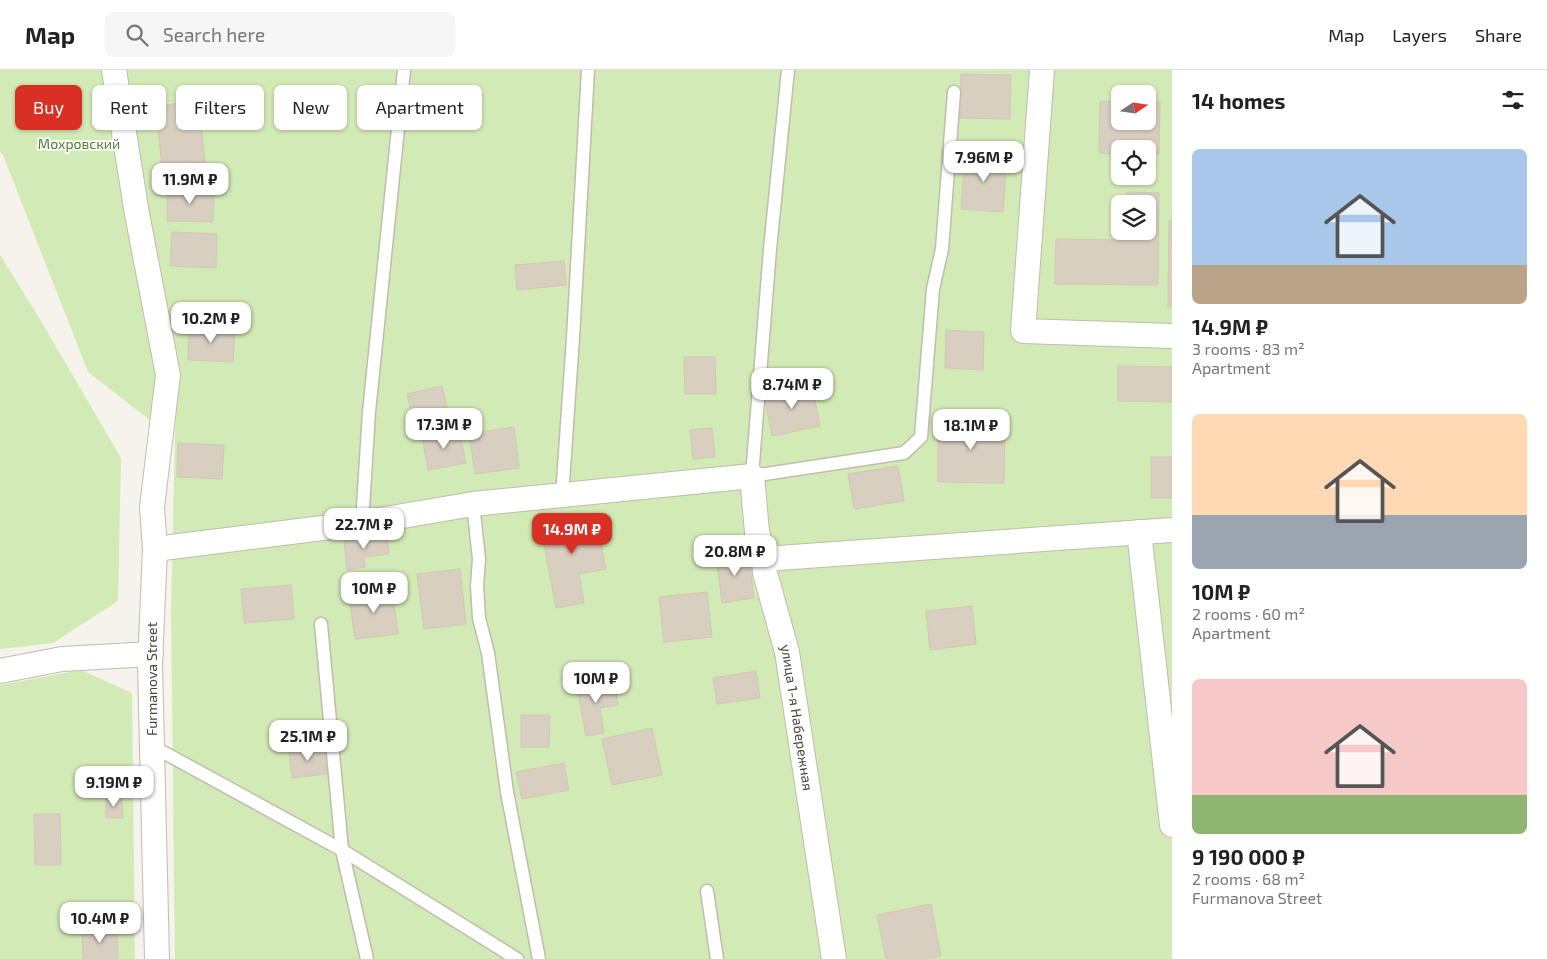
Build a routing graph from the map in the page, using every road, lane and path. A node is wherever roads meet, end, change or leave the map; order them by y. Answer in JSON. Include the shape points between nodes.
{"nodes":[{"id":1,"x":114,"y":70,"type":"edge"},
{"id":2,"x":404,"y":70,"type":"edge"},
{"id":3,"x":588,"y":70,"type":"edge"},
{"id":4,"x":788,"y":70,"type":"edge"},
{"id":5,"x":1042,"y":70,"type":"edge"},
{"id":6,"x":954,"y":92,"type":"dead end"},
{"id":7,"x":1172,"y":336,"type":"edge"},
{"id":8,"x":752,"y":476,"type":"junction"},
{"id":9,"x":562,"y":496,"type":"junction"},
{"id":10,"x":473,"y":504,"type":"junction"},
{"id":11,"x":362,"y":523,"type":"junction"},
{"id":12,"x":1172,"y":530,"type":"edge"},
{"id":13,"x":1139,"y":532,"type":"junction"},
{"id":14,"x":155,"y":549,"type":"junction"},
{"id":15,"x":764,"y":559,"type":"junction"},
{"id":16,"x":321,"y":624,"type":"dead end"},
{"id":17,"x":151,"y":654,"type":"junction"},
{"id":18,"x":0,"y":671,"type":"edge"},
{"id":19,"x":152,"y":746,"type":"junction"},
{"id":20,"x":1172,"y":825,"type":"edge"},
{"id":21,"x":342,"y":850,"type":"junction"},
{"id":22,"x":707,"y":891,"type":"dead end"},
{"id":23,"x":158,"y":959,"type":"edge"},
{"id":24,"x":367,"y":959,"type":"edge"},
{"id":25,"x":517,"y":959,"type":"edge"},
{"id":26,"x":539,"y":959,"type":"edge"},
{"id":27,"x":717,"y":959,"type":"edge"},
{"id":28,"x":834,"y":959,"type":"edge"}],
"edges":[{"from":1,"to":14,"type":"street","name":"Furmanova Street","via":[[168,375],[152,507]]},
{"from":2,"to":11,"type":"lane","via":[[369,412]]},
{"from":3,"to":9,"type":"lane"},
{"from":4,"to":8,"type":"lane"},
{"from":5,"to":7,"type":"street","via":[[1023,332]]},
{"from":6,"to":8,"type":"lane","via":[[942,249],[933,289],[921,437],[904,453]]},
{"from":8,"to":9,"type":"street"},
{"from":8,"to":15,"type":"street","name":"улица 1-я Набережная","via":[[757,532]]},
{"from":9,"to":10,"type":"street"},
{"from":10,"to":11,"type":"street"},
{"from":10,"to":26,"type":"lane","via":[[479,559],[480,618]]},
{"from":11,"to":14,"type":"street"},
{"from":12,"to":13,"type":"street"},
{"from":13,"to":15,"type":"street"},
{"from":13,"to":20,"type":"street"},
{"from":14,"to":17,"type":"street","name":"Furmanova Street"},
{"from":15,"to":28,"type":"street","name":"улица 1-я Набережная","via":[[787,652]]},
{"from":16,"to":21,"type":"lane"},
{"from":17,"to":18,"type":"street","via":[[62,659]]},
{"from":17,"to":19,"type":"street","name":"Furmanova Street"},
{"from":19,"to":21,"type":"lane"},
{"from":19,"to":23,"type":"street","name":"Furmanova Street"},
{"from":21,"to":24,"type":"lane"},
{"from":21,"to":25,"type":"lane"},
{"from":22,"to":27,"type":"lane"}]}
